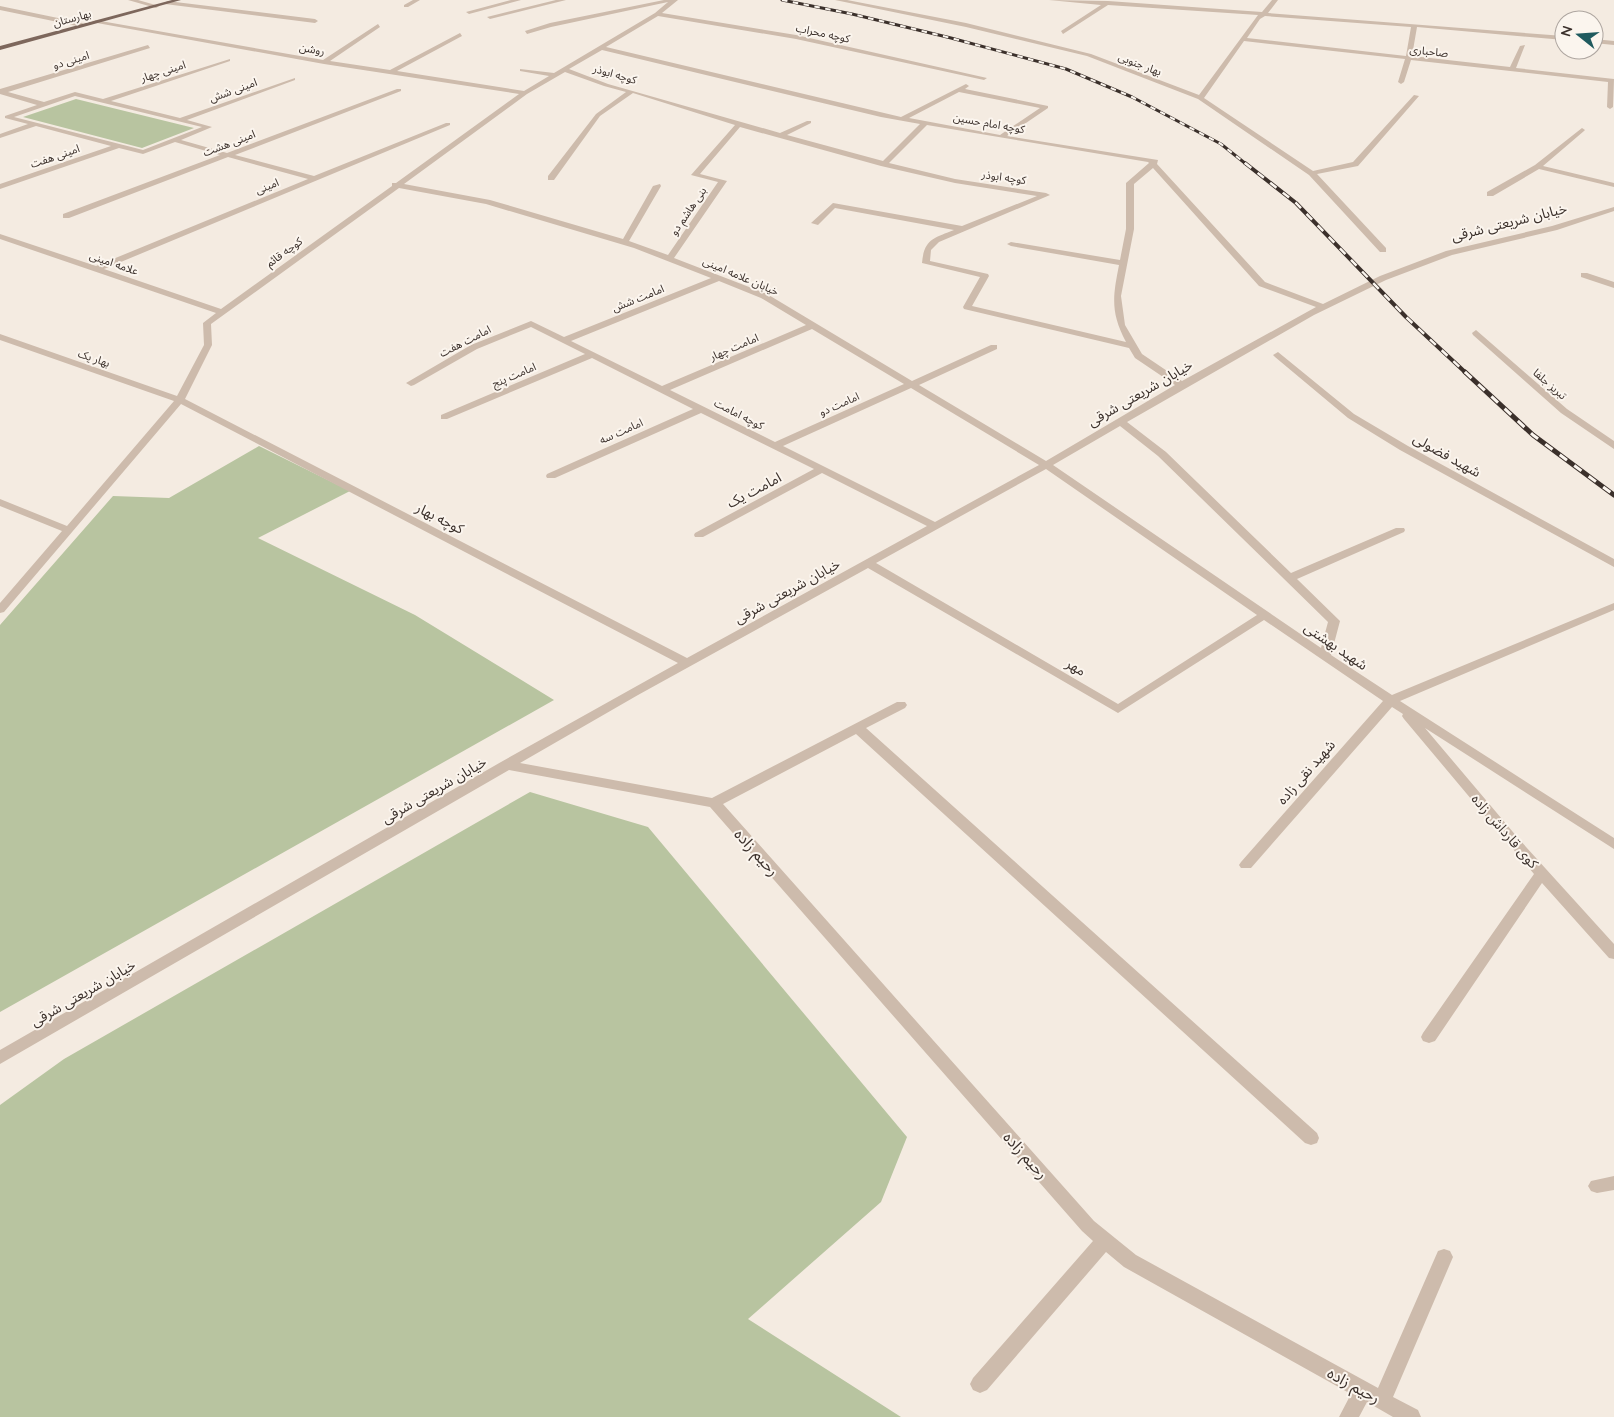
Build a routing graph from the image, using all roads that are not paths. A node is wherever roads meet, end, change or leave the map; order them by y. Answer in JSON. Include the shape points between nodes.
{"nodes":[{"id":1,"x":131,"y":0,"type":"edge"},
{"id":2,"x":178,"y":0,"type":"edge"},
{"id":3,"x":417,"y":0,"type":"edge"},
{"id":4,"x":518,"y":0,"type":"edge"},
{"id":5,"x":563,"y":0,"type":"edge"},
{"id":6,"x":673,"y":0,"type":"edge"},
{"id":7,"x":838,"y":0,"type":"edge"},
{"id":8,"x":1052,"y":0,"type":"edge"},
{"id":9,"x":1126,"y":0,"type":"edge"},
{"id":10,"x":1275,"y":0,"type":"edge"},
{"id":11,"x":167,"y":3,"type":"junction"},
{"id":12,"x":1108,"y":3,"type":"junction"},
{"id":13,"x":1137,"y":5,"type":"junction"},
{"id":14,"x":156,"y":6,"type":"junction"},
{"id":15,"x":406,"y":6,"type":"dead end"},
{"id":16,"x":0,"y":8,"type":"edge"},
{"id":17,"x":470,"y":12,"type":"dead end"},
{"id":18,"x":657,"y":14,"type":"junction"},
{"id":19,"x":1264,"y":14,"type":"junction"},
{"id":20,"x":490,"y":17,"type":"dead end"},
{"id":21,"x":96,"y":21,"type":"junction"},
{"id":22,"x":314,"y":21,"type":"dead end"},
{"id":23,"x":82,"y":25,"type":"junction"},
{"id":24,"x":1414,"y":25,"type":"junction"},
{"id":25,"x":378,"y":26,"type":"dead end"},
{"id":26,"x":527,"y":32,"type":"dead end"},
{"id":27,"x":1064,"y":32,"type":"dead end"},
{"id":28,"x":460,"y":34,"type":"dead end"},
{"id":29,"x":1554,"y":37,"type":"edge"},
{"id":30,"x":1243,"y":39,"type":"junction"},
{"id":31,"x":1523,"y":46,"type":"dead end"},
{"id":32,"x":148,"y":47,"type":"dead end"},
{"id":33,"x":599,"y":47,"type":"junction"},
{"id":34,"x":0,"y":48,"type":"edge"},
{"id":35,"x":1408,"y":59,"type":"junction"},
{"id":36,"x":228,"y":60,"type":"dead end"},
{"id":37,"x":324,"y":62,"type":"junction"},
{"id":38,"x":563,"y":69,"type":"junction"},
{"id":39,"x":1512,"y":69,"type":"junction"},
{"id":40,"x":522,"y":70,"type":"dead end"},
{"id":41,"x":391,"y":72,"type":"junction"},
{"id":42,"x":553,"y":75,"type":"junction"},
{"id":43,"x":293,"y":79,"type":"dead end"},
{"id":44,"x":1612,"y":81,"type":"edge"},
{"id":45,"x":1401,"y":82,"type":"dead end"},
{"id":46,"x":399,"y":90,"type":"dead end"},
{"id":47,"x":959,"y":90,"type":"junction"},
{"id":48,"x":632,"y":91,"type":"junction"},
{"id":49,"x":0,"y":92,"type":"edge"},
{"id":50,"x":525,"y":92,"type":"junction"},
{"id":51,"x":1416,"y":96,"type":"dead end"},
{"id":52,"x":1200,"y":98,"type":"junction"},
{"id":53,"x":104,"y":101,"type":"junction"},
{"id":54,"x":45,"y":104,"type":"junction"},
{"id":55,"x":1610,"y":107,"type":"dead end"},
{"id":56,"x":902,"y":119,"type":"junction"},
{"id":57,"x":180,"y":120,"type":"junction"},
{"id":58,"x":809,"y":122,"type":"dead end"},
{"id":59,"x":925,"y":123,"type":"junction"},
{"id":60,"x":36,"y":124,"type":"junction"},
{"id":61,"x":448,"y":124,"type":"dead end"},
{"id":62,"x":739,"y":124,"type":"junction"},
{"id":63,"x":1582,"y":130,"type":"dead end"},
{"id":64,"x":0,"y":136,"type":"edge"},
{"id":65,"x":779,"y":136,"type":"junction"},
{"id":66,"x":1002,"y":137,"type":"junction"},
{"id":67,"x":174,"y":140,"type":"junction"},
{"id":68,"x":117,"y":146,"type":"junction"},
{"id":69,"x":228,"y":155,"type":"junction"},
{"id":70,"x":1154,"y":162,"type":"junction"},
{"id":71,"x":884,"y":164,"type":"junction"},
{"id":72,"x":1538,"y":167,"type":"junction"},
{"id":73,"x":1312,"y":173,"type":"junction"},
{"id":74,"x":551,"y":178,"type":"dead end"},
{"id":75,"x":315,"y":179,"type":"junction"},
{"id":76,"x":395,"y":185,"type":"junction"},
{"id":77,"x":1614,"y":185,"type":"edge"},
{"id":78,"x":656,"y":186,"type":"dead end"},
{"id":79,"x":0,"y":187,"type":"edge"},
{"id":80,"x":1490,"y":194,"type":"dead end"},
{"id":81,"x":1614,"y":210,"type":"edge"},
{"id":82,"x":66,"y":216,"type":"dead end"},
{"id":83,"x":814,"y":224,"type":"dead end"},
{"id":84,"x":962,"y":229,"type":"junction"},
{"id":85,"x":0,"y":236,"type":"edge"},
{"id":86,"x":625,"y":242,"type":"junction"},
{"id":87,"x":1011,"y":244,"type":"dead end"},
{"id":88,"x":1383,"y":250,"type":"dead end"},
{"id":89,"x":669,"y":258,"type":"junction"},
{"id":90,"x":1124,"y":262,"type":"junction"},
{"id":91,"x":96,"y":269,"type":"junction"},
{"id":92,"x":1584,"y":275,"type":"dead end"},
{"id":93,"x":719,"y":278,"type":"junction"},
{"id":94,"x":1614,"y":284,"type":"edge"},
{"id":95,"x":1323,"y":307,"type":"junction"},
{"id":96,"x":222,"y":312,"type":"junction"},
{"id":97,"x":531,"y":324,"type":"joint"},
{"id":98,"x":813,"y":326,"type":"junction"},
{"id":99,"x":1476,"y":333,"type":"dead end"},
{"id":100,"x":0,"y":337,"type":"edge"},
{"id":101,"x":564,"y":340,"type":"junction"},
{"id":102,"x":1133,"y":346,"type":"junction"},
{"id":103,"x":994,"y":347,"type":"dead end"},
{"id":104,"x":593,"y":354,"type":"junction"},
{"id":105,"x":1278,"y":355,"type":"dead end"},
{"id":106,"x":411,"y":383,"type":"dead end"},
{"id":107,"x":912,"y":385,"type":"junction"},
{"id":108,"x":1182,"y":385,"type":"junction"},
{"id":109,"x":663,"y":390,"type":"junction"},
{"id":110,"x":180,"y":400,"type":"junction"},
{"id":111,"x":701,"y":409,"type":"junction"},
{"id":112,"x":444,"y":417,"type":"dead end"},
{"id":113,"x":1120,"y":421,"type":"junction"},
{"id":114,"x":775,"y":446,"type":"junction"},
{"id":115,"x":1614,"y":446,"type":"edge"},
{"id":116,"x":1046,"y":465,"type":"junction"},
{"id":117,"x":822,"y":469,"type":"junction"},
{"id":118,"x":552,"y":476,"type":"dead end"},
{"id":119,"x":0,"y":502,"type":"edge"},
{"id":120,"x":935,"y":526,"type":"junction"},
{"id":121,"x":68,"y":530,"type":"junction"},
{"id":122,"x":1400,"y":530,"type":"dead end"},
{"id":123,"x":699,"y":535,"type":"dead end"},
{"id":124,"x":868,"y":563,"type":"junction"},
{"id":125,"x":1614,"y":564,"type":"edge"},
{"id":126,"x":1290,"y":578,"type":"junction"},
{"id":127,"x":1614,"y":606,"type":"edge"},
{"id":128,"x":0,"y":610,"type":"edge"},
{"id":129,"x":1264,"y":614,"type":"junction"},
{"id":130,"x":1325,"y":656,"type":"junction"},
{"id":131,"x":687,"y":662,"type":"junction"},
{"id":132,"x":1395,"y":703,"type":"junction"},
{"id":133,"x":901,"y":705,"type":"dead end"},
{"id":134,"x":858,"y":728,"type":"junction"},
{"id":135,"x":506,"y":765,"type":"junction"},
{"id":136,"x":714,"y":803,"type":"junction"},
{"id":137,"x":1614,"y":844,"type":"edge"},
{"id":138,"x":1246,"y":865,"type":"dead end"},
{"id":139,"x":1542,"y":873,"type":"junction"},
{"id":140,"x":1614,"y":954,"type":"edge"},
{"id":141,"x":1429,"y":1037,"type":"dead end"},
{"id":142,"x":0,"y":1058,"type":"edge"},
{"id":143,"x":1310,"y":1138,"type":"dead end"},
{"id":144,"x":1105,"y":1240,"type":"junction"},
{"id":145,"x":1444,"y":1257,"type":"dead end"},
{"id":146,"x":980,"y":1384,"type":"dead end"},
{"id":147,"x":1363,"y":1390,"type":"junction"},
{"id":148,"x":1382,"y":1401,"type":"junction"},
{"id":149,"x":1349,"y":1417,"type":"edge"},
{"id":150,"x":1411,"y":1417,"type":"edge"}],
"edges":[{"from":1,"to":14,"type":"street"},
{"from":2,"to":11,"type":"main road","name":"بهارستان"},
{"from":3,"to":15,"type":"street"},
{"from":4,"to":17,"type":"street"},
{"from":5,"to":20,"type":"street"},
{"from":6,"to":18,"type":"street","name":"کوچه قائم"},
{"from":6,"to":26,"type":"street"},
{"from":7,"to":52,"type":"street","name":"بهار جنوبی","via":[[966,25],[1089,55]]},
{"from":8,"to":12,"type":"street"},
{"from":9,"to":13,"type":"street"},
{"from":10,"to":19,"type":"street"},
{"from":11,"to":14,"type":"main road","name":"بهارستان"},
{"from":11,"to":22,"type":"street"},
{"from":12,"to":13,"type":"street"},
{"from":12,"to":27,"type":"street"},
{"from":13,"to":19,"type":"street"},
{"from":14,"to":21,"type":"main road","name":"بهارستان"},
{"from":16,"to":23,"type":"street"},
{"from":18,"to":33,"type":"street","name":"کوچه قائم"},
{"from":18,"to":47,"type":"street","name":"کوچه محراب","via":[[796,37],[984,78]]},
{"from":19,"to":24,"type":"street"},
{"from":19,"to":30,"type":"street"},
{"from":21,"to":23,"type":"main road","name":"بهارستان"},
{"from":21,"to":37,"type":"street","name":"روشن"},
{"from":23,"to":34,"type":"main road","name":"بهارستان"},
{"from":24,"to":29,"type":"street"},
{"from":24,"to":35,"type":"street"},
{"from":25,"to":37,"type":"street"},
{"from":28,"to":41,"type":"street"},
{"from":30,"to":35,"type":"street","name":"صاحباری"},
{"from":30,"to":52,"type":"street"},
{"from":31,"to":39,"type":"street"},
{"from":32,"to":49,"type":"street","name":"امینی دو"},
{"from":33,"to":38,"type":"street","name":"کوچه قائم"},
{"from":33,"to":56,"type":"street","name":"کوچه امام حسین"},
{"from":35,"to":39,"type":"street","name":"صاحباری"},
{"from":35,"to":45,"type":"street"},
{"from":36,"to":53,"type":"street","name":"امینی چهار"},
{"from":37,"to":41,"type":"street","name":"روشن"},
{"from":38,"to":42,"type":"street","name":"کوچه قائم"},
{"from":38,"to":48,"type":"street","name":"کوچه ابوذر"},
{"from":39,"to":44,"type":"street","name":"صاحباری"},
{"from":40,"to":42,"type":"street"},
{"from":41,"to":50,"type":"street","name":"روشن"},
{"from":42,"to":50,"type":"street","name":"کوچه قائم"},
{"from":43,"to":57,"type":"street","name":"امینی شش"},
{"from":44,"to":55,"type":"street"},
{"from":46,"to":69,"type":"street","name":"امینی هشت"},
{"from":47,"to":56,"type":"street"},
{"from":47,"to":66,"type":"street","via":[[1046,107]]},
{"from":48,"to":62,"type":"street","name":"کوچه ابوذر"},
{"from":48,"to":74,"type":"street","via":[[598,115]]},
{"from":49,"to":54,"type":"street"},
{"from":50,"to":76,"type":"street","name":"کوچه قائم"},
{"from":51,"to":73,"type":"street","via":[[1354,164]]},
{"from":52,"to":73,"type":"street","name":"بهار جنوبی"},
{"from":53,"to":54,"type":"street","via":[[75,94]]},
{"from":53,"to":57,"type":"street"},
{"from":54,"to":60,"type":"street","via":[[7,117]]},
{"from":56,"to":59,"type":"street","name":"کوچه امام حسین"},
{"from":57,"to":67,"type":"street","via":[[209,127]]},
{"from":58,"to":65,"type":"street"},
{"from":59,"to":66,"type":"street","name":"کوچه امام حسین"},
{"from":59,"to":71,"type":"street"},
{"from":60,"to":64,"type":"street"},
{"from":60,"to":68,"type":"street"},
{"from":61,"to":75,"type":"street","name":"امینی"},
{"from":62,"to":65,"type":"street","name":"کوچه ابوذر"},
{"from":62,"to":89,"type":"street","name":"بنی هاشم دو","via":[[695,174],[723,181]]},
{"from":63,"to":72,"type":"street"},
{"from":65,"to":71,"type":"street","name":"کوچه ابوذر"},
{"from":66,"to":70,"type":"street","name":"کوچه امام حسین"},
{"from":67,"to":68,"type":"street","via":[[143,152]]},
{"from":67,"to":69,"type":"street"},
{"from":68,"to":79,"type":"street","name":"امینی هفت"},
{"from":69,"to":75,"type":"street"},
{"from":69,"to":82,"type":"street","name":"امینی هشت"},
{"from":70,"to":90,"type":"street","via":[[1130,183],[1130,229]]},
{"from":70,"to":95,"type":"street","via":[[1262,284]]},
{"from":71,"to":84,"type":"street","name":"کوچه ابوذر","via":[[955,182],[1046,195]]},
{"from":72,"to":77,"type":"street"},
{"from":72,"to":80,"type":"street"},
{"from":73,"to":88,"type":"street","name":"بهار جنوبی"},
{"from":75,"to":91,"type":"street","name":"امینی"},
{"from":76,"to":86,"type":"street","name":"خیابان علامه امینی","via":[[487,202]]},
{"from":76,"to":96,"type":"street","name":"کوچه قائم"},
{"from":78,"to":86,"type":"street"},
{"from":81,"to":95,"type":"street","name":"خیابان شریعتی شرقی","via":[[1449,253],[1383,278]]},
{"from":83,"to":84,"type":"street","via":[[834,206]]},
{"from":84,"to":102,"type":"street","name":"کوچه ابوذر","via":[[936,240],[926,249],[926,263],[985,276],[966,307]]},
{"from":85,"to":91,"type":"street","name":"علامه امینی"},
{"from":86,"to":89,"type":"street","name":"خیابان علامه امینی"},
{"from":87,"to":90,"type":"street"},
{"from":89,"to":93,"type":"street","name":"خیابان علامه امینی"},
{"from":90,"to":102,"type":"street","via":[[1118,296],[1121,325]]},
{"from":91,"to":96,"type":"street","name":"علامه امینی"},
{"from":92,"to":94,"type":"street"},
{"from":93,"to":98,"type":"street","name":"خیابان علامه امینی","via":[[764,296]]},
{"from":93,"to":101,"type":"street","name":"امامت شش"},
{"from":95,"to":108,"type":"street","name":"خیابان شریعتی شرقی"},
{"from":96,"to":110,"type":"street","name":"کوچه قائم","via":[[207,323],[208,345]]},
{"from":97,"to":101,"type":"street","name":"کوچه امامت"},
{"from":97,"to":106,"type":"street","name":"امامت هفت","via":[[474,347]]},
{"from":98,"to":107,"type":"street","name":"خیابان علامه امینی"},
{"from":98,"to":109,"type":"street","name":"امامت چهار"},
{"from":99,"to":115,"type":"street","name":"تبریز جلفا","via":[[1564,410]]},
{"from":100,"to":110,"type":"street","name":"بهار یک"},
{"from":101,"to":104,"type":"street","name":"کوچه امامت"},
{"from":102,"to":108,"type":"street","via":[[1138,356]]},
{"from":103,"to":107,"type":"street","name":"امامت دو"},
{"from":104,"to":109,"type":"street","name":"کوچه امامت"},
{"from":104,"to":112,"type":"street","name":"امامت پنج"},
{"from":105,"to":125,"type":"street","name":"شهید فضولی","via":[[1351,416]]},
{"from":107,"to":114,"type":"street","name":"امامت دو"},
{"from":107,"to":116,"type":"street","name":"خیابان علامه امینی"},
{"from":108,"to":113,"type":"street","name":"خیابان شریعتی شرقی"},
{"from":109,"to":111,"type":"street","name":"کوچه امامت"},
{"from":110,"to":121,"type":"street","name":"کوچه قائم"},
{"from":110,"to":131,"type":"street","name":"کوچه بهار"},
{"from":111,"to":114,"type":"street","name":"کوچه امامت"},
{"from":111,"to":118,"type":"street","name":"امامت سه"},
{"from":113,"to":116,"type":"street","name":"خیابان شریعتی شرقی"},
{"from":113,"to":126,"type":"street","via":[[1162,454]]},
{"from":114,"to":117,"type":"street","name":"کوچه امامت"},
{"from":116,"to":120,"type":"street","name":"خیابان شریعتی شرقی"},
{"from":116,"to":129,"type":"street","name":"شهید بهشتی"},
{"from":117,"to":120,"type":"street","name":"کوچه امامت"},
{"from":117,"to":123,"type":"street","name":"امامت یک"},
{"from":119,"to":121,"type":"street"},
{"from":120,"to":124,"type":"street","name":"خیابان شریعتی شرقی"},
{"from":121,"to":128,"type":"street","name":"کوچه قائم"},
{"from":122,"to":126,"type":"street"},
{"from":124,"to":129,"type":"street","name":"مهر","via":[[1118,709]]},
{"from":124,"to":131,"type":"street","name":"خیابان شریعتی شرقی"},
{"from":126,"to":130,"type":"street","via":[[1334,621]]},
{"from":127,"to":132,"type":"street"},
{"from":129,"to":130,"type":"street","name":"شهید بهشتی"},
{"from":130,"to":132,"type":"street","name":"شهید بهشتی"},
{"from":131,"to":135,"type":"street","name":"خیابان شریعتی شرقی"},
{"from":132,"to":137,"type":"street","name":"شهید بهشتی"},
{"from":132,"to":138,"type":"street","name":"شهید نقی زاده"},
{"from":132,"to":139,"type":"street","name":"کوی قارداش زاده"},
{"from":133,"to":134,"type":"street"},
{"from":134,"to":136,"type":"street"},
{"from":134,"to":143,"type":"street"},
{"from":135,"to":136,"type":"street"},
{"from":135,"to":142,"type":"street","name":"خیابان شریعتی شرقی"},
{"from":136,"to":144,"type":"street","name":"رحیم زاده","via":[[1088,1226]]},
{"from":139,"to":140,"type":"street","name":"کوی قارداش زاده"},
{"from":139,"to":141,"type":"street"},
{"from":144,"to":146,"type":"street"},
{"from":144,"to":147,"type":"street","name":"رحیم زاده","via":[[1130,1261]]},
{"from":145,"to":148,"type":"street"},
{"from":147,"to":148,"type":"street","name":"رحیم زاده"},
{"from":147,"to":149,"type":"street"},
{"from":148,"to":150,"type":"street","name":"رحیم زاده"}]}
